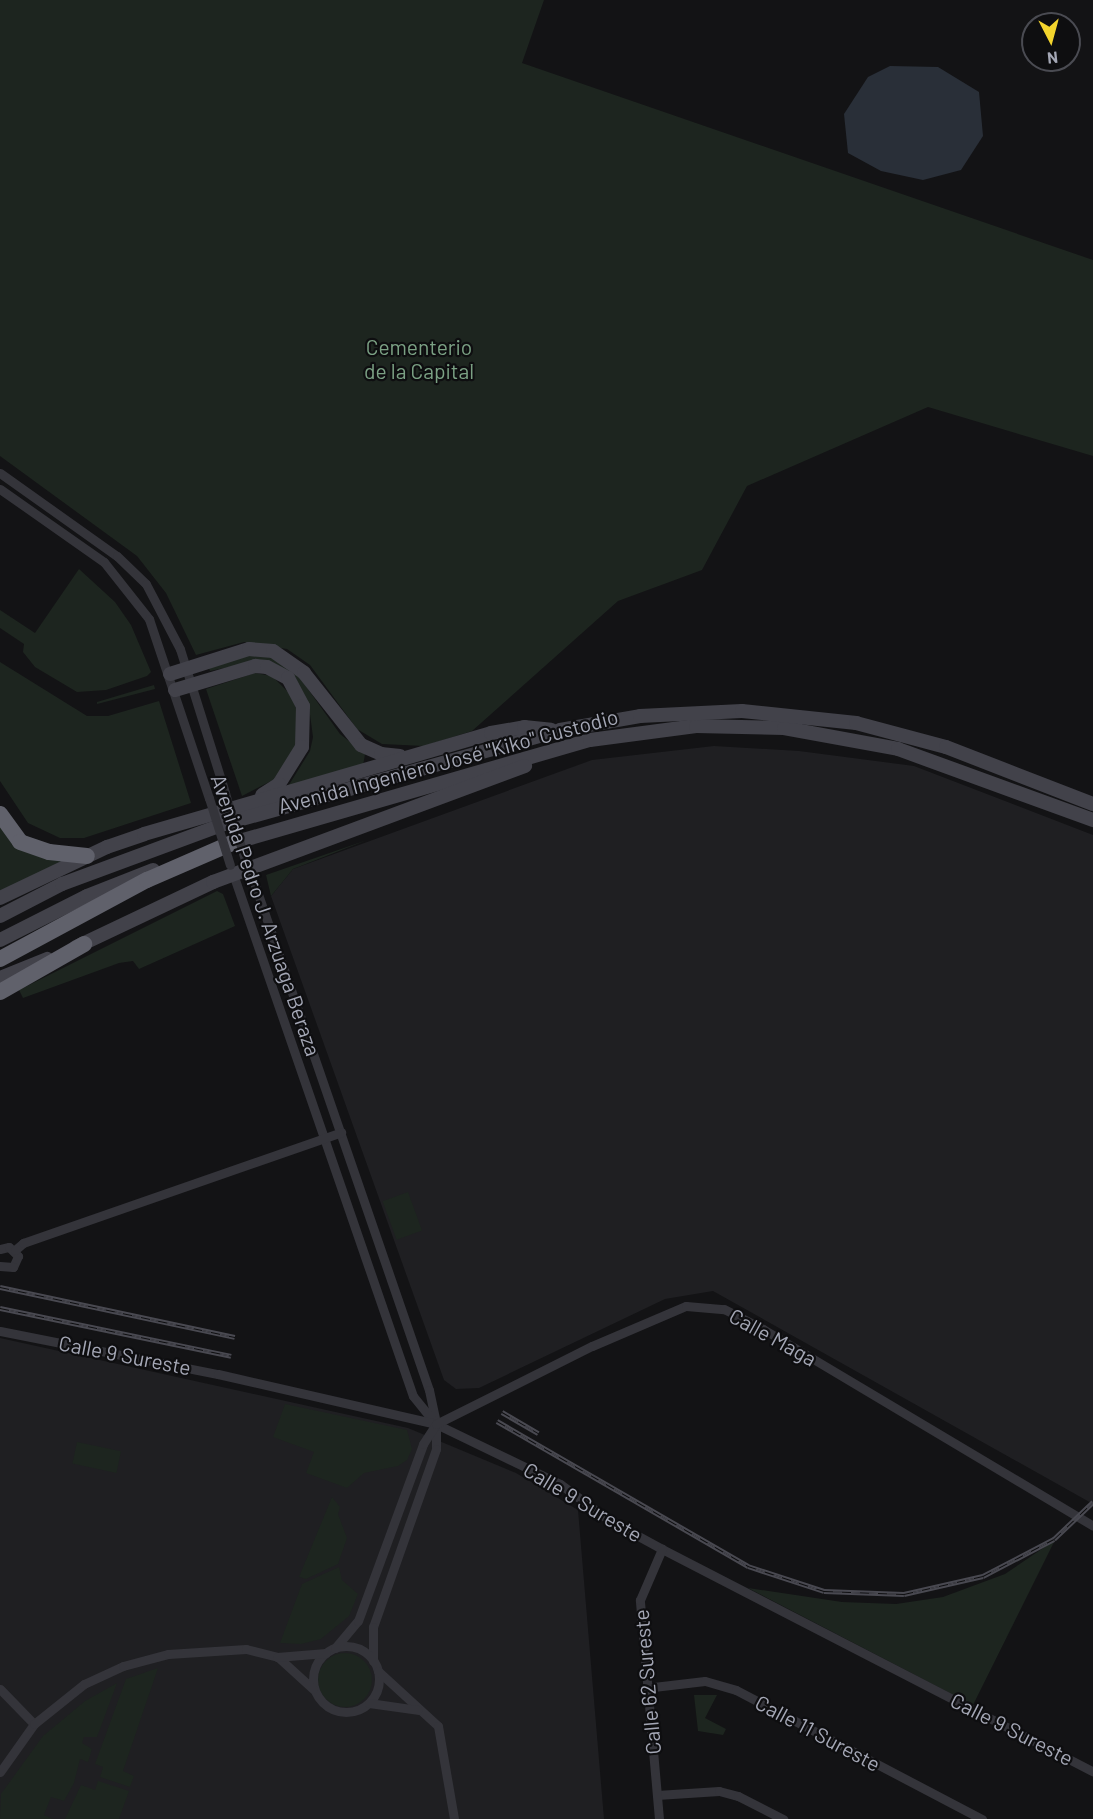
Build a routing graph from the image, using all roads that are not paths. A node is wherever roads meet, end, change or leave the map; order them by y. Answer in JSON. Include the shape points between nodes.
{"nodes":[{"id":1,"x":0,"y":473,"type":"edge"},
{"id":2,"x":0,"y":489,"type":"edge"},
{"id":3,"x":186,"y":669,"type":"junction"},
{"id":4,"x":170,"y":674,"type":"junction"},
{"id":5,"x":191,"y":685,"type":"junction"},
{"id":6,"x":175,"y":690,"type":"junction"},
{"id":7,"x":561,"y":730,"type":"junction"},
{"id":8,"x":557,"y":752,"type":"junction"},
{"id":9,"x":408,"y":757,"type":"junction"},
{"id":10,"x":1093,"y":804,"type":"edge"},
{"id":11,"x":238,"y":806,"type":"junction"},
{"id":12,"x":0,"y":814,"type":"edge"},
{"id":13,"x":1093,"y":820,"type":"edge"},
{"id":14,"x":232,"y":843,"type":"junction"},
{"id":15,"x":87,"y":856,"type":"junction"},
{"id":16,"x":247,"y":864,"type":"junction"},
{"id":17,"x":231,"y":870,"type":"junction"},
{"id":18,"x":0,"y":897,"type":"edge"},
{"id":19,"x":0,"y":915,"type":"edge"},
{"id":20,"x":0,"y":940,"type":"edge"},
{"id":21,"x":84,"y":944,"type":"junction"},
{"id":22,"x":0,"y":958,"type":"edge"},
{"id":23,"x":0,"y":978,"type":"edge"},
{"id":24,"x":0,"y":992,"type":"edge"},
{"id":25,"x":341,"y":1132,"type":"junction"},
{"id":26,"x":323,"y":1138,"type":"junction"},
{"id":27,"x":0,"y":1248,"type":"edge"},
{"id":28,"x":15,"y":1250,"type":"junction"},
{"id":29,"x":0,"y":1266,"type":"edge"},
{"id":30,"x":0,"y":1331,"type":"edge"},
{"id":31,"x":436,"y":1424,"type":"junction"},
{"id":32,"x":1093,"y":1526,"type":"edge"},
{"id":33,"x":662,"y":1549,"type":"junction"},
{"id":34,"x":335,"y":1648,"type":"junction"},
{"id":35,"x":326,"y":1653,"type":"junction"},
{"id":36,"x":277,"y":1657,"type":"junction"},
{"id":37,"x":373,"y":1660,"type":"junction"},
{"id":38,"x":378,"y":1671,"type":"junction"},
{"id":39,"x":645,"y":1688,"type":"junction"},
{"id":40,"x":0,"y":1689,"type":"edge"},
{"id":41,"x":315,"y":1691,"type":"junction"},
{"id":42,"x":369,"y":1703,"type":"junction"},
{"id":43,"x":417,"y":1710,"type":"junction"},
{"id":44,"x":34,"y":1724,"type":"junction"},
{"id":45,"x":1093,"y":1771,"type":"edge"},
{"id":46,"x":0,"y":1772,"type":"edge"},
{"id":47,"x":657,"y":1795,"type":"junction"},
{"id":48,"x":454,"y":1819,"type":"edge"},
{"id":49,"x":659,"y":1819,"type":"edge"},
{"id":50,"x":783,"y":1819,"type":"edge"},
{"id":51,"x":981,"y":1819,"type":"edge"}],
"edges":[{"from":1,"to":3,"type":"street","name":"Avenida Pedro J. Arzuaga Beraza","via":[[117,556],[146,584],[165,616]]},
{"from":2,"to":4,"type":"street","name":"Avenida Pedro J. Arzuaga Beraza","via":[[104,562],[149,619]]},
{"from":3,"to":4,"type":"main road"},
{"from":3,"to":5,"type":"street","name":"Avenida Pedro J. Arzuaga Beraza"},
{"from":3,"to":9,"type":"main road","via":[[249,649],[273,651],[304,673],[361,745],[381,754]]},
{"from":4,"to":6,"type":"street","name":"Avenida Pedro J. Arzuaga Beraza"},
{"from":5,"to":6,"type":"main road"},
{"from":5,"to":11,"type":"main road","via":[[228,672],[267,667],[288,678],[299,696],[305,726],[302,747],[293,767],[279,784]]},
{"from":5,"to":16,"type":"street","name":"Avenida Pedro J. Arzuaga Beraza","bridge":true},
{"from":6,"to":17,"type":"street","name":"Avenida Pedro J. Arzuaga Beraza","bridge":true},
{"from":7,"to":9,"type":"main road","via":[[524,727]]},
{"from":7,"to":10,"type":"main road","name":"Avenida Ingeniero José \"Kiko\" Custodio","via":[[607,720],[710,710],[825,718],[925,741]]},
{"from":7,"to":19,"type":"main road","name":"Avenida Ingeniero José \"Kiko\" Custodio","via":[[345,788],[164,844],[62,884]]},
{"from":8,"to":13,"type":"main road","name":"Avenida Ingeniero José \"Kiko\" Custodio","via":[[590,740],[654,730],[784,729],[898,749]]},
{"from":8,"to":14,"type":"main road","name":"Avenida Ingeniero José \"Kiko\" Custodio"},
{"from":8,"to":16,"type":"main road","via":[[499,777]]},
{"from":9,"to":11,"type":"main road"},
{"from":11,"to":15,"type":"main road"},
{"from":12,"to":15,"type":"highway","via":[[20,842],[49,852]]},
{"from":14,"to":20,"type":"main road","name":"Avenida Ingeniero José \"Kiko\" Custodio","via":[[87,896]]},
{"from":14,"to":22,"type":"highway","via":[[147,880]]},
{"from":15,"to":18,"type":"main road"},
{"from":16,"to":17,"type":"main road"},
{"from":16,"to":25,"type":"street","name":"Avenida Pedro J. Arzuaga Beraza"},
{"from":17,"to":21,"type":"main road"},
{"from":17,"to":26,"type":"street","name":"Avenida Pedro J. Arzuaga Beraza"},
{"from":21,"to":23,"type":"main road"},
{"from":21,"to":24,"type":"highway"},
{"from":25,"to":26,"type":"street"},
{"from":25,"to":31,"type":"street","name":"Avenida Pedro J. Arzuaga Beraza","via":[[429,1390]]},
{"from":26,"to":28,"type":"street","via":[[23,1243]]},
{"from":26,"to":31,"type":"street","name":"Avenida Pedro J. Arzuaga Beraza","via":[[413,1396]]},
{"from":27,"to":28,"type":"street"},
{"from":28,"to":29,"type":"street","via":[[16,1264]]},
{"from":30,"to":31,"type":"street","name":"Calle 9 Sureste","via":[[218,1374]]},
{"from":31,"to":32,"type":"street","name":"Calle Maga","via":[[592,1346],[686,1305],[707,1305],[724,1309],[762,1329]]},
{"from":31,"to":33,"type":"street","name":"Calle 9 Sureste","via":[[560,1484],[609,1520]]},
{"from":31,"to":34,"type":"street","via":[[423,1444],[361,1613]]},
{"from":31,"to":37,"type":"street","name":"Avenida Pedro J. Arzuaga Beraza","via":[[436,1449],[373,1627]]},
{"from":33,"to":39,"type":"street","name":"Calle 62 Sureste","via":[[640,1600]]},
{"from":33,"to":45,"type":"street","name":"Calle 9 Sureste"},
{"from":34,"to":35,"type":"street"},
{"from":34,"to":37,"type":"street","via":[[360,1650]]},
{"from":35,"to":36,"type":"street"},
{"from":35,"to":41,"type":"street","via":[[314,1670]]},
{"from":36,"to":41,"type":"street"},
{"from":36,"to":44,"type":"street","via":[[246,1649],[168,1654],[123,1666],[84,1684]]},
{"from":37,"to":38,"type":"street"},
{"from":38,"to":42,"type":"street","via":[[376,1692]]},
{"from":38,"to":43,"type":"street"},
{"from":39,"to":47,"type":"street","name":"Calle 62 Sureste"},
{"from":39,"to":51,"type":"street","name":"Calle 11 Sureste","via":[[705,1682],[736,1690]]},
{"from":40,"to":44,"type":"street"},
{"from":41,"to":42,"type":"street","via":[[335,1711],[356,1711]]},
{"from":42,"to":43,"type":"street"},
{"from":43,"to":48,"type":"street","via":[[438,1726]]},
{"from":44,"to":46,"type":"street"},
{"from":47,"to":49,"type":"street","name":"Calle 62 Sureste"},
{"from":47,"to":50,"type":"street","via":[[719,1791],[738,1796]]}]}
